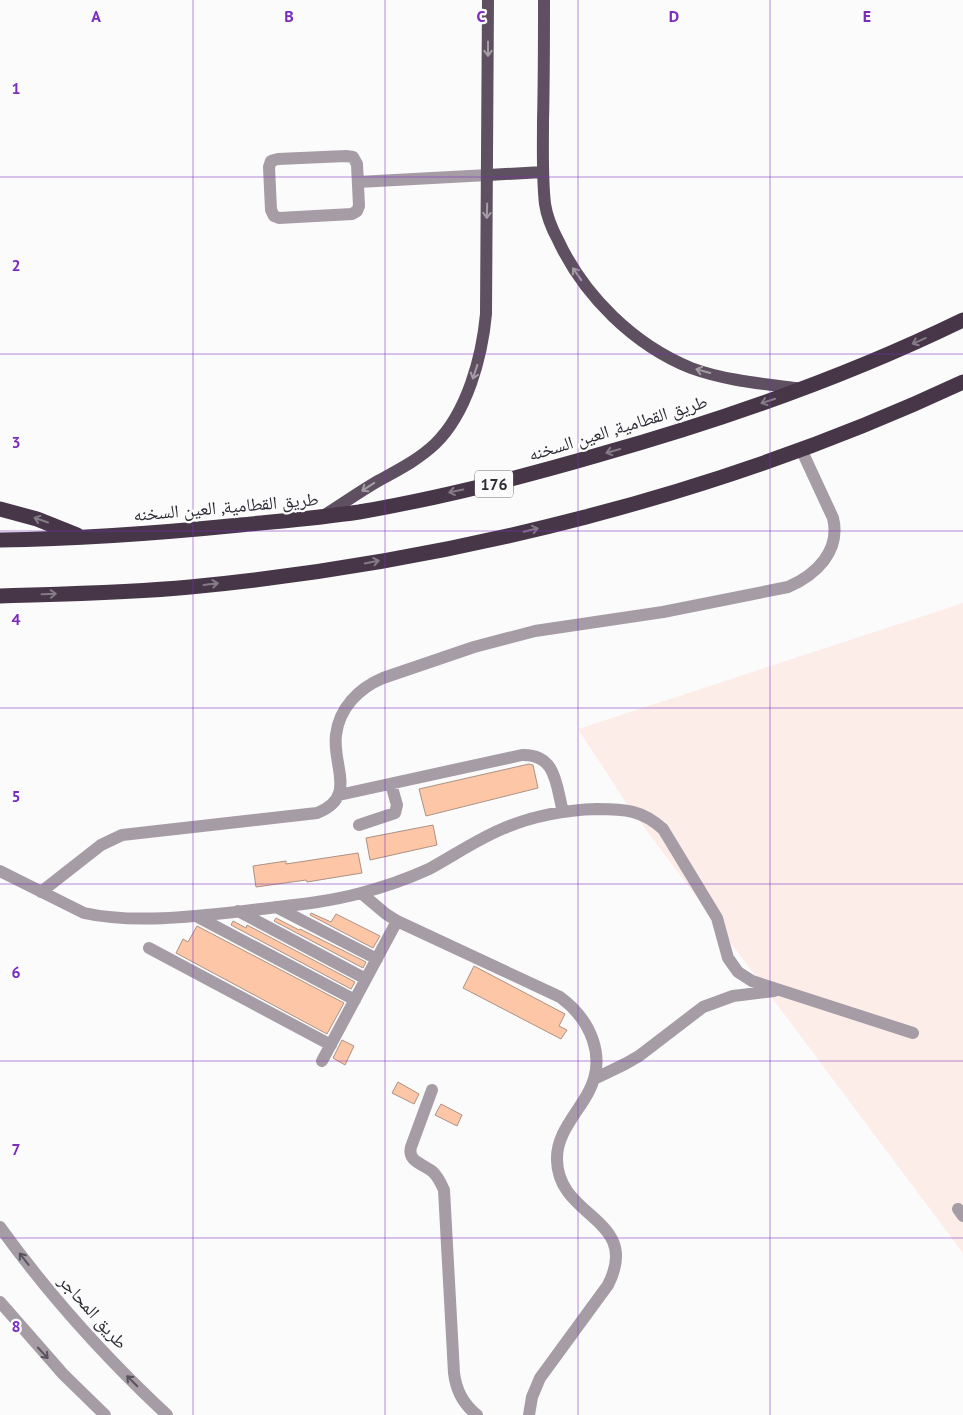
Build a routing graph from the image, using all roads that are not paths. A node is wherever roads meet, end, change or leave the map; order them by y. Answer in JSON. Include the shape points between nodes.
{"nodes":[{"id":1,"x":488,"y":0,"type":"edge"},
{"id":2,"x":544,"y":0,"type":"edge"},
{"id":3,"x":543,"y":172,"type":"junction"},
{"id":4,"x":488,"y":175,"type":"junction"},
{"id":5,"x":358,"y":182,"type":"junction"},
{"id":6,"x":963,"y":320,"type":"edge"},
{"id":7,"x":963,"y":382,"type":"edge"},
{"id":8,"x":803,"y":389,"type":"junction"},
{"id":9,"x":801,"y":449,"type":"junction"},
{"id":10,"x":0,"y":509,"type":"edge"},
{"id":11,"x":322,"y":517,"type":"junction"},
{"id":12,"x":81,"y":537,"type":"junction"},
{"id":13,"x":0,"y":540,"type":"edge"},
{"id":14,"x":0,"y":596,"type":"edge"},
{"id":15,"x":391,"y":784,"type":"junction"},
{"id":16,"x":339,"y":795,"type":"junction"},
{"id":17,"x":563,"y":812,"type":"junction"},
{"id":18,"x":359,"y":824,"type":"dead end"},
{"id":19,"x":0,"y":871,"type":"edge"},
{"id":20,"x":41,"y":892,"type":"junction"},
{"id":21,"x":361,"y":893,"type":"junction"},
{"id":22,"x":276,"y":907,"type":"junction"},
{"id":23,"x":238,"y":911,"type":"junction"},
{"id":24,"x":196,"y":916,"type":"junction"},
{"id":25,"x":398,"y":921,"type":"junction"},
{"id":26,"x":149,"y":948,"type":"dead end"},
{"id":27,"x":377,"y":959,"type":"junction"},
{"id":28,"x":366,"y":979,"type":"junction"},
{"id":29,"x":780,"y":990,"type":"junction"},
{"id":30,"x":354,"y":1000,"type":"junction"},
{"id":31,"x":913,"y":1033,"type":"dead end"},
{"id":32,"x":330,"y":1045,"type":"junction"},
{"id":33,"x":322,"y":1061,"type":"dead end"},
{"id":34,"x":594,"y":1079,"type":"junction"},
{"id":35,"x":432,"y":1090,"type":"dead end"},
{"id":36,"x":0,"y":1227,"type":"edge"},
{"id":37,"x":0,"y":1302,"type":"edge"},
{"id":38,"x":105,"y":1415,"type":"edge"},
{"id":39,"x":167,"y":1415,"type":"edge"},
{"id":40,"x":477,"y":1415,"type":"edge"},
{"id":41,"x":529,"y":1415,"type":"edge"}],
"edges":[{"from":1,"to":4,"type":"main road","one_way":true},
{"from":2,"to":3,"type":"main road"},
{"from":3,"to":4,"type":"main road"},
{"from":8,"to":3,"type":"main road","one_way":true,"via":[[723,377],[692,368],[652,347],[628,329],[600,303],[561,248],[546,206]]},
{"from":4,"to":5,"type":"street"},
{"from":4,"to":11,"type":"main road","one_way":true,"via":[[486,314],[481,354],[468,392],[437,442],[427,451]]},
{"from":5,"to":5,"type":"street","via":[[356,160],[350,156],[271,161],[272,214],[280,218],[355,213],[359,206]]},
{"from":6,"to":8,"type":"highway","name":"طريق القطامية, العين السخنه","number":"176","one_way":true},
{"from":7,"to":9,"type":"highway"},
{"from":8,"to":11,"type":"highway","name":"طريق القطامية, العين السخنه","number":"176","one_way":true,"via":[[650,440],[508,481]]},
{"from":14,"to":9,"type":"highway","one_way":true,"via":[[190,587],[347,567],[495,539],[640,502]]},
{"from":9,"to":16,"type":"street","via":[[835,528],[832,547],[810,575],[788,587],[663,612],[567,625],[504,638],[371,683],[350,700],[338,724],[335,736],[341,786]]},
{"from":12,"to":10,"type":"highway","one_way":true,"via":[[37,519]]},
{"from":11,"to":12,"type":"highway","name":"طريق القطامية, العين السخنه","number":"176"},
{"from":12,"to":13,"type":"highway","name":"طريق القطامية, العين السخنه","number":"176"},
{"from":15,"to":16,"type":"street"},
{"from":15,"to":17,"type":"street","via":[[531,755],[540,758],[553,770]]},
{"from":15,"to":18,"type":"street","via":[[395,813]]},
{"from":16,"to":20,"type":"street","via":[[326,810],[317,813],[122,835],[96,848]]},
{"from":17,"to":21,"type":"street","via":[[503,828],[428,869]]},
{"from":17,"to":29,"type":"street","via":[[631,810],[654,821],[663,829],[717,918],[732,965],[744,977]]},
{"from":19,"to":20,"type":"street"},
{"from":20,"to":24,"type":"street","via":[[84,913],[104,917]]},
{"from":21,"to":22,"type":"street"},
{"from":21,"to":25,"type":"street"},
{"from":22,"to":23,"type":"street"},
{"from":22,"to":27,"type":"street"},
{"from":23,"to":24,"type":"street"},
{"from":23,"to":28,"type":"street"},
{"from":24,"to":30,"type":"street"},
{"from":25,"to":27,"type":"street"},
{"from":25,"to":34,"type":"street","via":[[571,1005],[593,1039],[596,1052]]},
{"from":26,"to":32,"type":"street"},
{"from":27,"to":28,"type":"street"},
{"from":28,"to":30,"type":"street"},
{"from":29,"to":31,"type":"street"},
{"from":29,"to":34,"type":"street","via":[[733,996],[702,1007],[639,1056]]},
{"from":30,"to":32,"type":"street"},
{"from":32,"to":33,"type":"street"},
{"from":34,"to":41,"type":"street","via":[[559,1143],[557,1166],[564,1189],[606,1229],[616,1251],[616,1263],[608,1285],[540,1378]]},
{"from":35,"to":40,"type":"street","via":[[410,1154],[437,1176],[444,1190],[454,1373],[462,1399]]},
{"from":39,"to":36,"type":"street","name":"طريق المحاجر","one_way":true,"via":[[77,1322]]},
{"from":37,"to":38,"type":"street","one_way":true,"via":[[63,1374]]}]}
